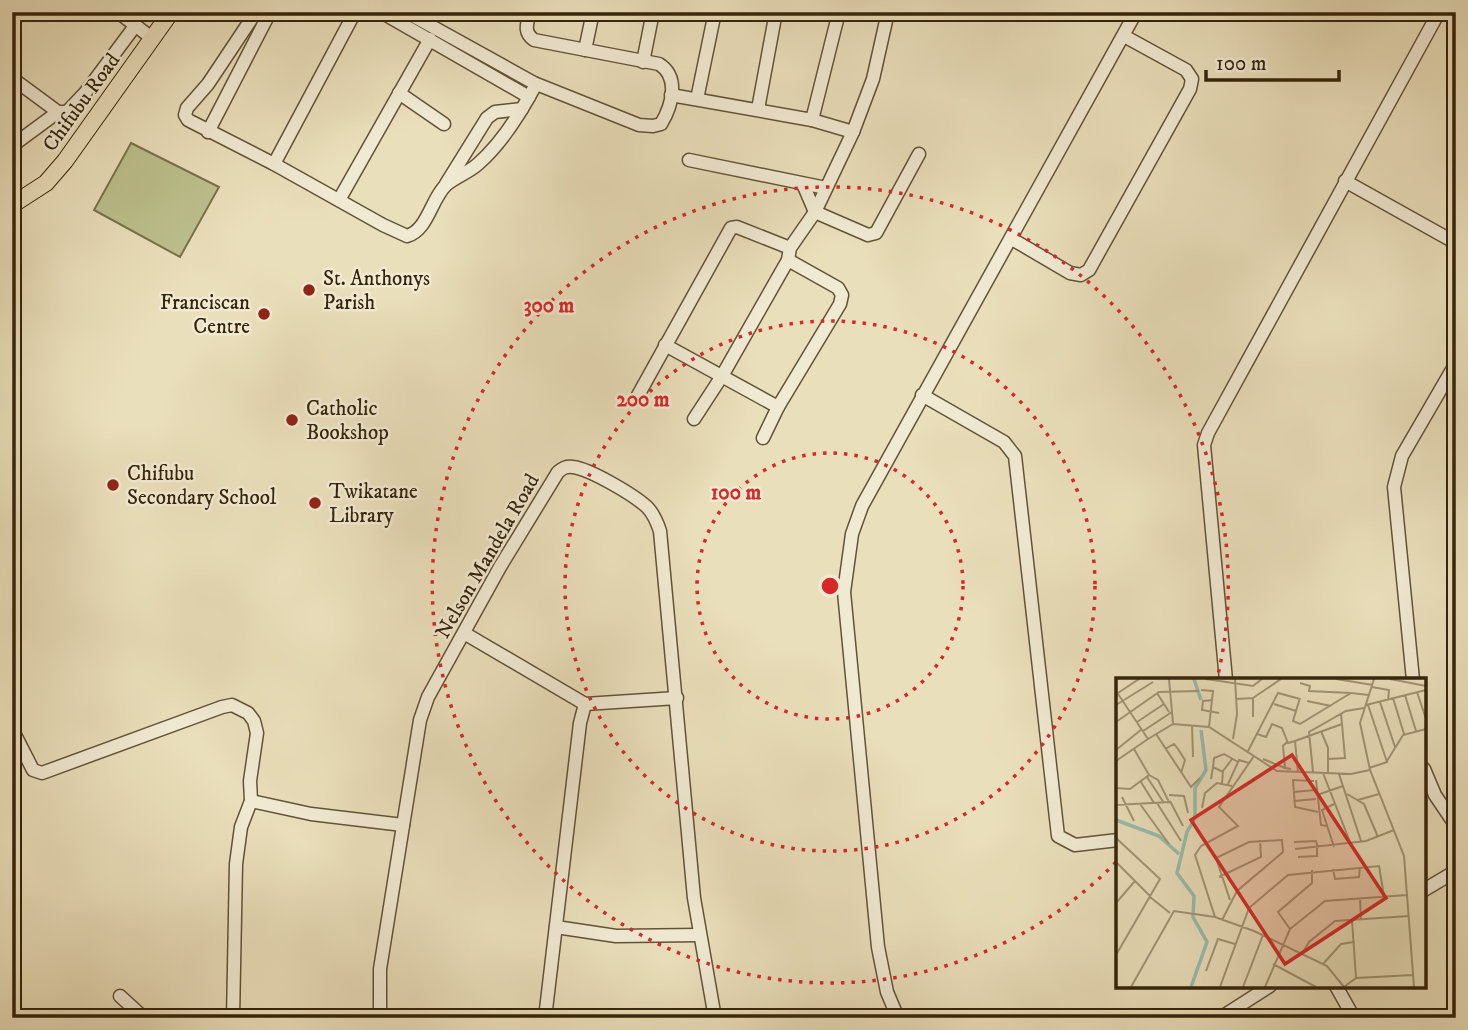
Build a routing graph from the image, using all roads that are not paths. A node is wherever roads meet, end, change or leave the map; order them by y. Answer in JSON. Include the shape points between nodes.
{"nodes":[{"id":1,"x":118,"y":12,"type":"edge"},
{"id":2,"x":171,"y":12,"type":"edge"},
{"id":3,"x":256,"y":12,"type":"edge"},
{"id":4,"x":270,"y":12,"type":"edge"},
{"id":5,"x":355,"y":12,"type":"edge"},
{"id":6,"x":381,"y":12,"type":"edge"},
{"id":7,"x":530,"y":12,"type":"edge"},
{"id":8,"x":593,"y":12,"type":"edge"},
{"id":9,"x":653,"y":12,"type":"edge"},
{"id":10,"x":715,"y":12,"type":"edge"},
{"id":11,"x":776,"y":12,"type":"edge"},
{"id":12,"x":839,"y":12,"type":"edge"},
{"id":13,"x":888,"y":12,"type":"edge"},
{"id":14,"x":1136,"y":12,"type":"edge"},
{"id":15,"x":1439,"y":12,"type":"edge"},
{"id":16,"x":400,"y":15,"type":"edge"},
{"id":17,"x":135,"y":26,"type":"junction"},
{"id":18,"x":1124,"y":36,"type":"junction"},
{"id":19,"x":153,"y":39,"type":"junction"},
{"id":20,"x":430,"y":39,"type":"junction"},
{"id":21,"x":461,"y":50,"type":"junction"},
{"id":22,"x":585,"y":50,"type":"junction"},
{"id":23,"x":643,"y":62,"type":"junction"},
{"id":24,"x":12,"y":78,"type":"edge"},
{"id":25,"x":534,"y":83,"type":"junction"},
{"id":26,"x":399,"y":93,"type":"junction"},
{"id":27,"x":671,"y":94,"type":"junction"},
{"id":28,"x":529,"y":97,"type":"junction"},
{"id":29,"x":697,"y":99,"type":"junction"},
{"id":30,"x":522,"y":108,"type":"junction"},
{"id":31,"x":758,"y":109,"type":"junction"},
{"id":32,"x":58,"y":112,"type":"junction"},
{"id":33,"x":812,"y":120,"type":"junction"},
{"id":34,"x":444,"y":124,"type":"dead end"},
{"id":35,"x":208,"y":132,"type":"junction"},
{"id":36,"x":853,"y":132,"type":"junction"},
{"id":37,"x":12,"y":146,"type":"edge"},
{"id":38,"x":919,"y":154,"type":"dead end"},
{"id":39,"x":689,"y":160,"type":"dead end"},
{"id":40,"x":274,"y":164,"type":"junction"},
{"id":41,"x":1345,"y":181,"type":"junction"},
{"id":42,"x":803,"y":184,"type":"junction"},
{"id":43,"x":446,"y":185,"type":"junction"},
{"id":44,"x":826,"y":188,"type":"junction"},
{"id":45,"x":339,"y":200,"type":"junction"},
{"id":46,"x":12,"y":205,"type":"edge"},
{"id":47,"x":815,"y":212,"type":"junction"},
{"id":48,"x":1012,"y":239,"type":"junction"},
{"id":49,"x":1456,"y":243,"type":"edge"},
{"id":50,"x":789,"y":254,"type":"junction"},
{"id":51,"x":665,"y":345,"type":"junction"},
{"id":52,"x":1456,"y":363,"type":"edge"},
{"id":53,"x":722,"y":376,"type":"junction"},
{"id":54,"x":922,"y":395,"type":"junction"},
{"id":55,"x":636,"y":400,"type":"dead end"},
{"id":56,"x":778,"y":407,"type":"junction"},
{"id":57,"x":694,"y":419,"type":"dead end"},
{"id":58,"x":763,"y":438,"type":"dead end"},
{"id":59,"x":464,"y":633,"type":"junction"},
{"id":60,"x":1226,"y":678,"type":"edge"},
{"id":61,"x":1413,"y":678,"type":"edge"},
{"id":62,"x":677,"y":698,"type":"junction"},
{"id":63,"x":585,"y":704,"type":"junction"},
{"id":64,"x":12,"y":729,"type":"edge"},
{"id":65,"x":1426,"y":774,"type":"edge"},
{"id":66,"x":251,"y":800,"type":"junction"},
{"id":67,"x":403,"y":825,"type":"junction"},
{"id":68,"x":1456,"y":826,"type":"edge"},
{"id":69,"x":1116,"y":840,"type":"edge"},
{"id":70,"x":1456,"y":871,"type":"edge"},
{"id":71,"x":1426,"y":889,"type":"edge"},
{"id":72,"x":556,"y":927,"type":"junction"},
{"id":73,"x":699,"y":935,"type":"junction"},
{"id":74,"x":1267,"y":988,"type":"edge"},
{"id":75,"x":1337,"y":988,"type":"edge"},
{"id":76,"x":120,"y":996,"type":"dead end"},
{"id":77,"x":144,"y":1018,"type":"edge"},
{"id":78,"x":233,"y":1018,"type":"edge"},
{"id":79,"x":380,"y":1018,"type":"edge"},
{"id":80,"x":544,"y":1018,"type":"edge"},
{"id":81,"x":715,"y":1018,"type":"edge"},
{"id":82,"x":898,"y":1018,"type":"edge"},
{"id":83,"x":1220,"y":1018,"type":"edge"},
{"id":84,"x":1354,"y":1018,"type":"edge"}],
"edges":[{"from":1,"to":17,"type":"street"},
{"from":2,"to":19,"type":"main road","name":"Chifubu Road"},
{"from":3,"to":35,"type":"street","via":[[187,108],[188,120]]},
{"from":4,"to":35,"type":"street"},
{"from":5,"to":40,"type":"street"},
{"from":6,"to":16,"type":"street"},
{"from":7,"to":22,"type":"street","via":[[525,29],[528,36]]},
{"from":8,"to":22,"type":"street"},
{"from":9,"to":23,"type":"street"},
{"from":10,"to":29,"type":"street"},
{"from":11,"to":31,"type":"street"},
{"from":12,"to":33,"type":"street"},
{"from":13,"to":36,"type":"street","via":[[873,79]]},
{"from":14,"to":18,"type":"street"},
{"from":15,"to":41,"type":"street"},
{"from":16,"to":20,"type":"street"},
{"from":16,"to":21,"type":"street"},
{"from":17,"to":19,"type":"street"},
{"from":17,"to":32,"type":"street","via":[[85,93],[67,112]]},
{"from":18,"to":48,"type":"street"},
{"from":18,"to":48,"type":"street","via":[[1186,70],[1192,79],[1190,89],[1089,270],[1081,275],[1070,273]]},
{"from":19,"to":46,"type":"main road","name":"Chifubu Road","via":[[65,161],[46,183]]},
{"from":20,"to":21,"type":"street"},
{"from":20,"to":26,"type":"street"},
{"from":21,"to":25,"type":"street"},
{"from":21,"to":28,"type":"street"},
{"from":22,"to":23,"type":"street"},
{"from":23,"to":27,"type":"street","via":[[668,69]]},
{"from":24,"to":32,"type":"street"},
{"from":25,"to":27,"type":"street","via":[[639,125],[661,124]]},
{"from":25,"to":28,"type":"street"},
{"from":26,"to":34,"type":"street"},
{"from":26,"to":45,"type":"street"},
{"from":27,"to":29,"type":"street"},
{"from":28,"to":30,"type":"street"},
{"from":29,"to":31,"type":"street"},
{"from":30,"to":43,"type":"street","via":[[489,154]]},
{"from":30,"to":43,"type":"street","via":[[495,112],[487,118]]},
{"from":31,"to":33,"type":"street"},
{"from":32,"to":37,"type":"street"},
{"from":33,"to":36,"type":"street"},
{"from":35,"to":40,"type":"street"},
{"from":36,"to":44,"type":"street"},
{"from":38,"to":47,"type":"street","via":[[876,233],[868,235]]},
{"from":39,"to":42,"type":"street"},
{"from":40,"to":45,"type":"street"},
{"from":41,"to":49,"type":"street"},
{"from":41,"to":60,"type":"street","via":[[1204,445]]},
{"from":42,"to":44,"type":"street"},
{"from":42,"to":47,"type":"street"},
{"from":43,"to":45,"type":"street","via":[[418,230],[407,236]]},
{"from":44,"to":47,"type":"street"},
{"from":47,"to":50,"type":"street"},
{"from":48,"to":54,"type":"street"},
{"from":50,"to":51,"type":"street","via":[[731,228]]},
{"from":50,"to":53,"type":"street"},
{"from":50,"to":56,"type":"street","via":[[842,295]]},
{"from":51,"to":53,"type":"street"},
{"from":51,"to":55,"type":"street"},
{"from":52,"to":61,"type":"street","via":[[1402,456],[1394,487]]},
{"from":53,"to":56,"type":"street"},
{"from":53,"to":57,"type":"street"},
{"from":54,"to":69,"type":"street","via":[[1003,442],[1015,456],[1058,836],[1076,845]]},
{"from":54,"to":82,"type":"street","via":[[862,506],[852,534],[844,592],[878,947],[887,992]]},
{"from":56,"to":58,"type":"street"},
{"from":59,"to":62,"type":"street","name":"Nelson Mandela Road","via":[[558,472],[564,467],[580,468],[647,506],[656,517]]},
{"from":59,"to":63,"type":"street"},
{"from":59,"to":67,"type":"street","name":"Nelson Mandela Road","via":[[428,697]]},
{"from":62,"to":63,"type":"street"},
{"from":62,"to":73,"type":"street","name":"Nelson Mandela Road"},
{"from":63,"to":72,"type":"street"},
{"from":64,"to":66,"type":"street","via":[[33,770],[41,773],[222,707],[240,707],[254,721],[257,733]]},
{"from":65,"to":68,"type":"street"},
{"from":66,"to":67,"type":"street","via":[[311,814]]},
{"from":66,"to":78,"type":"street","via":[[241,827],[236,864]]},
{"from":67,"to":79,"type":"street","name":"Nelson Mandela Road","via":[[380,969]]},
{"from":70,"to":71,"type":"street"},
{"from":72,"to":73,"type":"street","via":[[615,936]]},
{"from":72,"to":80,"type":"street"},
{"from":73,"to":81,"type":"street","name":"Nelson Mandela Road"},
{"from":74,"to":83,"type":"street"},
{"from":75,"to":84,"type":"street"},
{"from":76,"to":77,"type":"street"}]}
